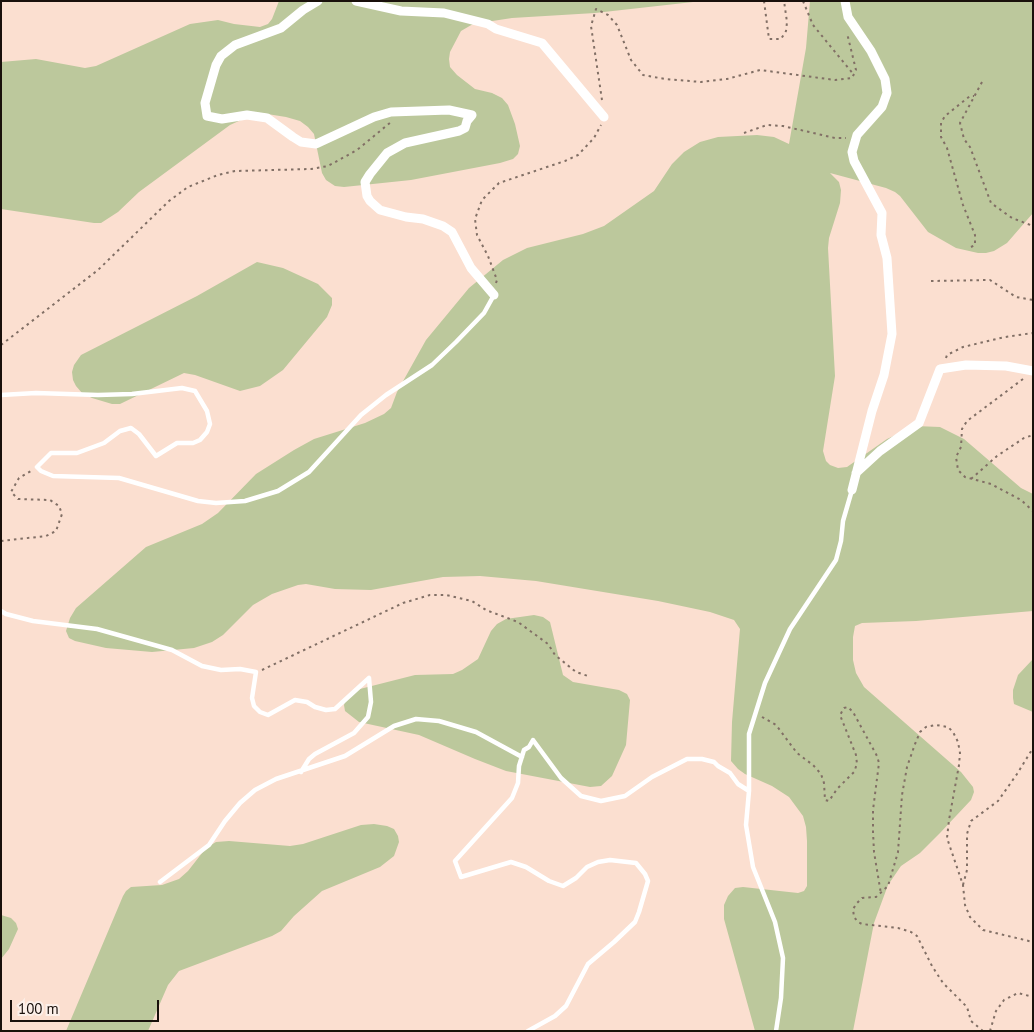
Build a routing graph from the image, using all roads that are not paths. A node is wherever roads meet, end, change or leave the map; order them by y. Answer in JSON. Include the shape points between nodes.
{"nodes":[{"id":1,"x":318,"y":1,"type":"edge"},
{"id":2,"x":356,"y":1,"type":"edge"},
{"id":3,"x":845,"y":1,"type":"edge"},
{"id":4,"x":604,"y":117,"type":"road end"},
{"id":5,"x":494,"y":295,"type":"joint"},
{"id":6,"x":1029,"y":374,"type":"edge"},
{"id":7,"x":1,"y":395,"type":"edge"},
{"id":8,"x":856,"y":474,"type":"junction"},
{"id":9,"x":852,"y":490,"type":"joint"},
{"id":10,"x":1,"y":611,"type":"edge"},
{"id":11,"x":522,"y":757,"type":"junction"},
{"id":12,"x":301,"y":772,"type":"junction"},
{"id":13,"x":749,"y":791,"type":"junction"},
{"id":14,"x":160,"y":882,"type":"dead end"},
{"id":15,"x":528,"y":1031,"type":"edge"},
{"id":16,"x":776,"y":1031,"type":"edge"}],
"edges":[{"from":1,"to":5,"type":"street","via":[[281,28],[235,45],[221,56],[205,103],[207,116],[267,118],[301,142],[316,144],[391,112],[449,110],[472,115],[465,128],[459,131],[404,143],[387,153],[365,182],[367,196],[380,210],[406,218],[423,219],[452,232],[471,268]]},
{"from":2,"to":4,"type":"street","via":[[401,11],[444,13],[542,43]]},
{"from":3,"to":8,"type":"street","via":[[848,17],[871,50],[885,79],[887,93],[882,107],[856,138],[852,152],[882,213],[881,235],[887,258],[892,334]]},
{"from":5,"to":7,"type":"lane","via":[[484,313],[432,365],[361,415],[309,472],[278,491],[245,501],[198,501],[119,478],[53,476],[37,467],[51,453],[77,453],[131,428],[156,456],[177,443],[194,443],[207,432],[210,424],[207,411],[195,391],[182,388],[132,394]]},
{"from":6,"to":8,"type":"street","via":[[1006,366],[966,365],[940,369],[919,423],[880,451]]},
{"from":8,"to":9,"type":"street"},
{"from":9,"to":13,"type":"lane","via":[[836,560],[790,629],[754,713],[749,734]]},
{"from":10,"to":12,"type":"lane","via":[[33,621],[97,629],[172,650],[202,666],[256,672],[254,706],[268,715],[295,700],[326,710],[335,709],[368,678],[371,702],[368,717],[354,733],[315,754]]},
{"from":11,"to":12,"type":"lane","via":[[476,732],[438,721],[416,719],[394,726],[345,756]]},
{"from":11,"to":13,"type":"lane","via":[[533,740],[561,778],[581,796],[601,801],[624,796],[687,759],[714,762]]},
{"from":11,"to":15,"type":"lane","via":[[512,798],[455,861],[461,877],[510,862],[563,886],[586,867],[610,860],[636,863],[648,881],[635,922],[588,964],[566,1006]]},
{"from":12,"to":14,"type":"lane","via":[[276,779],[255,790],[225,820],[209,845]]},
{"from":13,"to":16,"type":"lane","via":[[746,825],[753,867],[775,922],[782,958]]}]}
